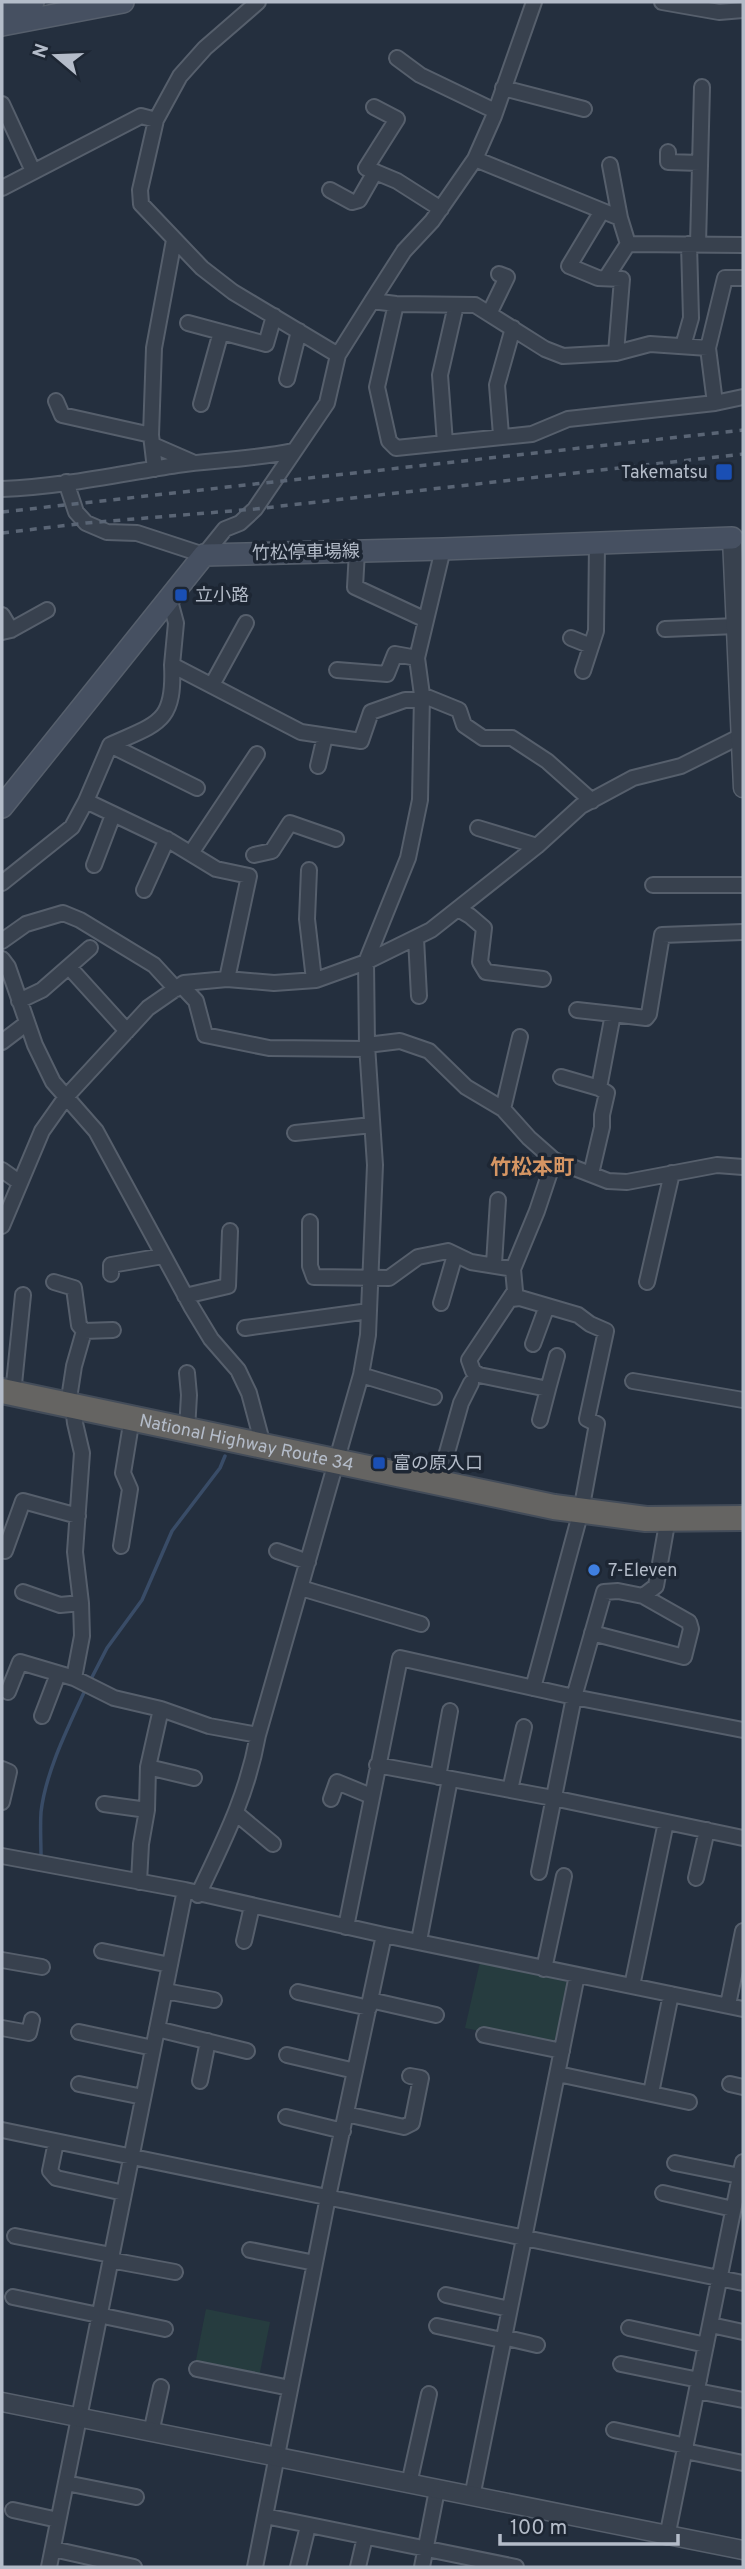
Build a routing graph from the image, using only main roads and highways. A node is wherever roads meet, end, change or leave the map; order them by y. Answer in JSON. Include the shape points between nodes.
{"nodes":[{"id":1,"x":33,"y":2,"type":"edge"},
{"id":2,"x":123,"y":2,"type":"edge"},
{"id":3,"x":2,"y":8,"type":"edge"},
{"id":4,"x":2,"y":25,"type":"edge"},
{"id":5,"x":738,"y":537,"type":"edge"},
{"id":6,"x":2,"y":807,"type":"edge"},
{"id":7,"x":7,"y":1393,"type":"edge"},
{"id":8,"x":743,"y":1518,"type":"edge"}],
"edges":[{"from":1,"to":3,"type":"main road"},
{"from":2,"to":4,"type":"main road"},
{"from":5,"to":6,"type":"main road","name":"竹松停車場線","via":[[204,555]]},
{"from":7,"to":8,"type":"highway","name":"National Highway Route 34","via":[[581,1511],[646,1518]]}]}
